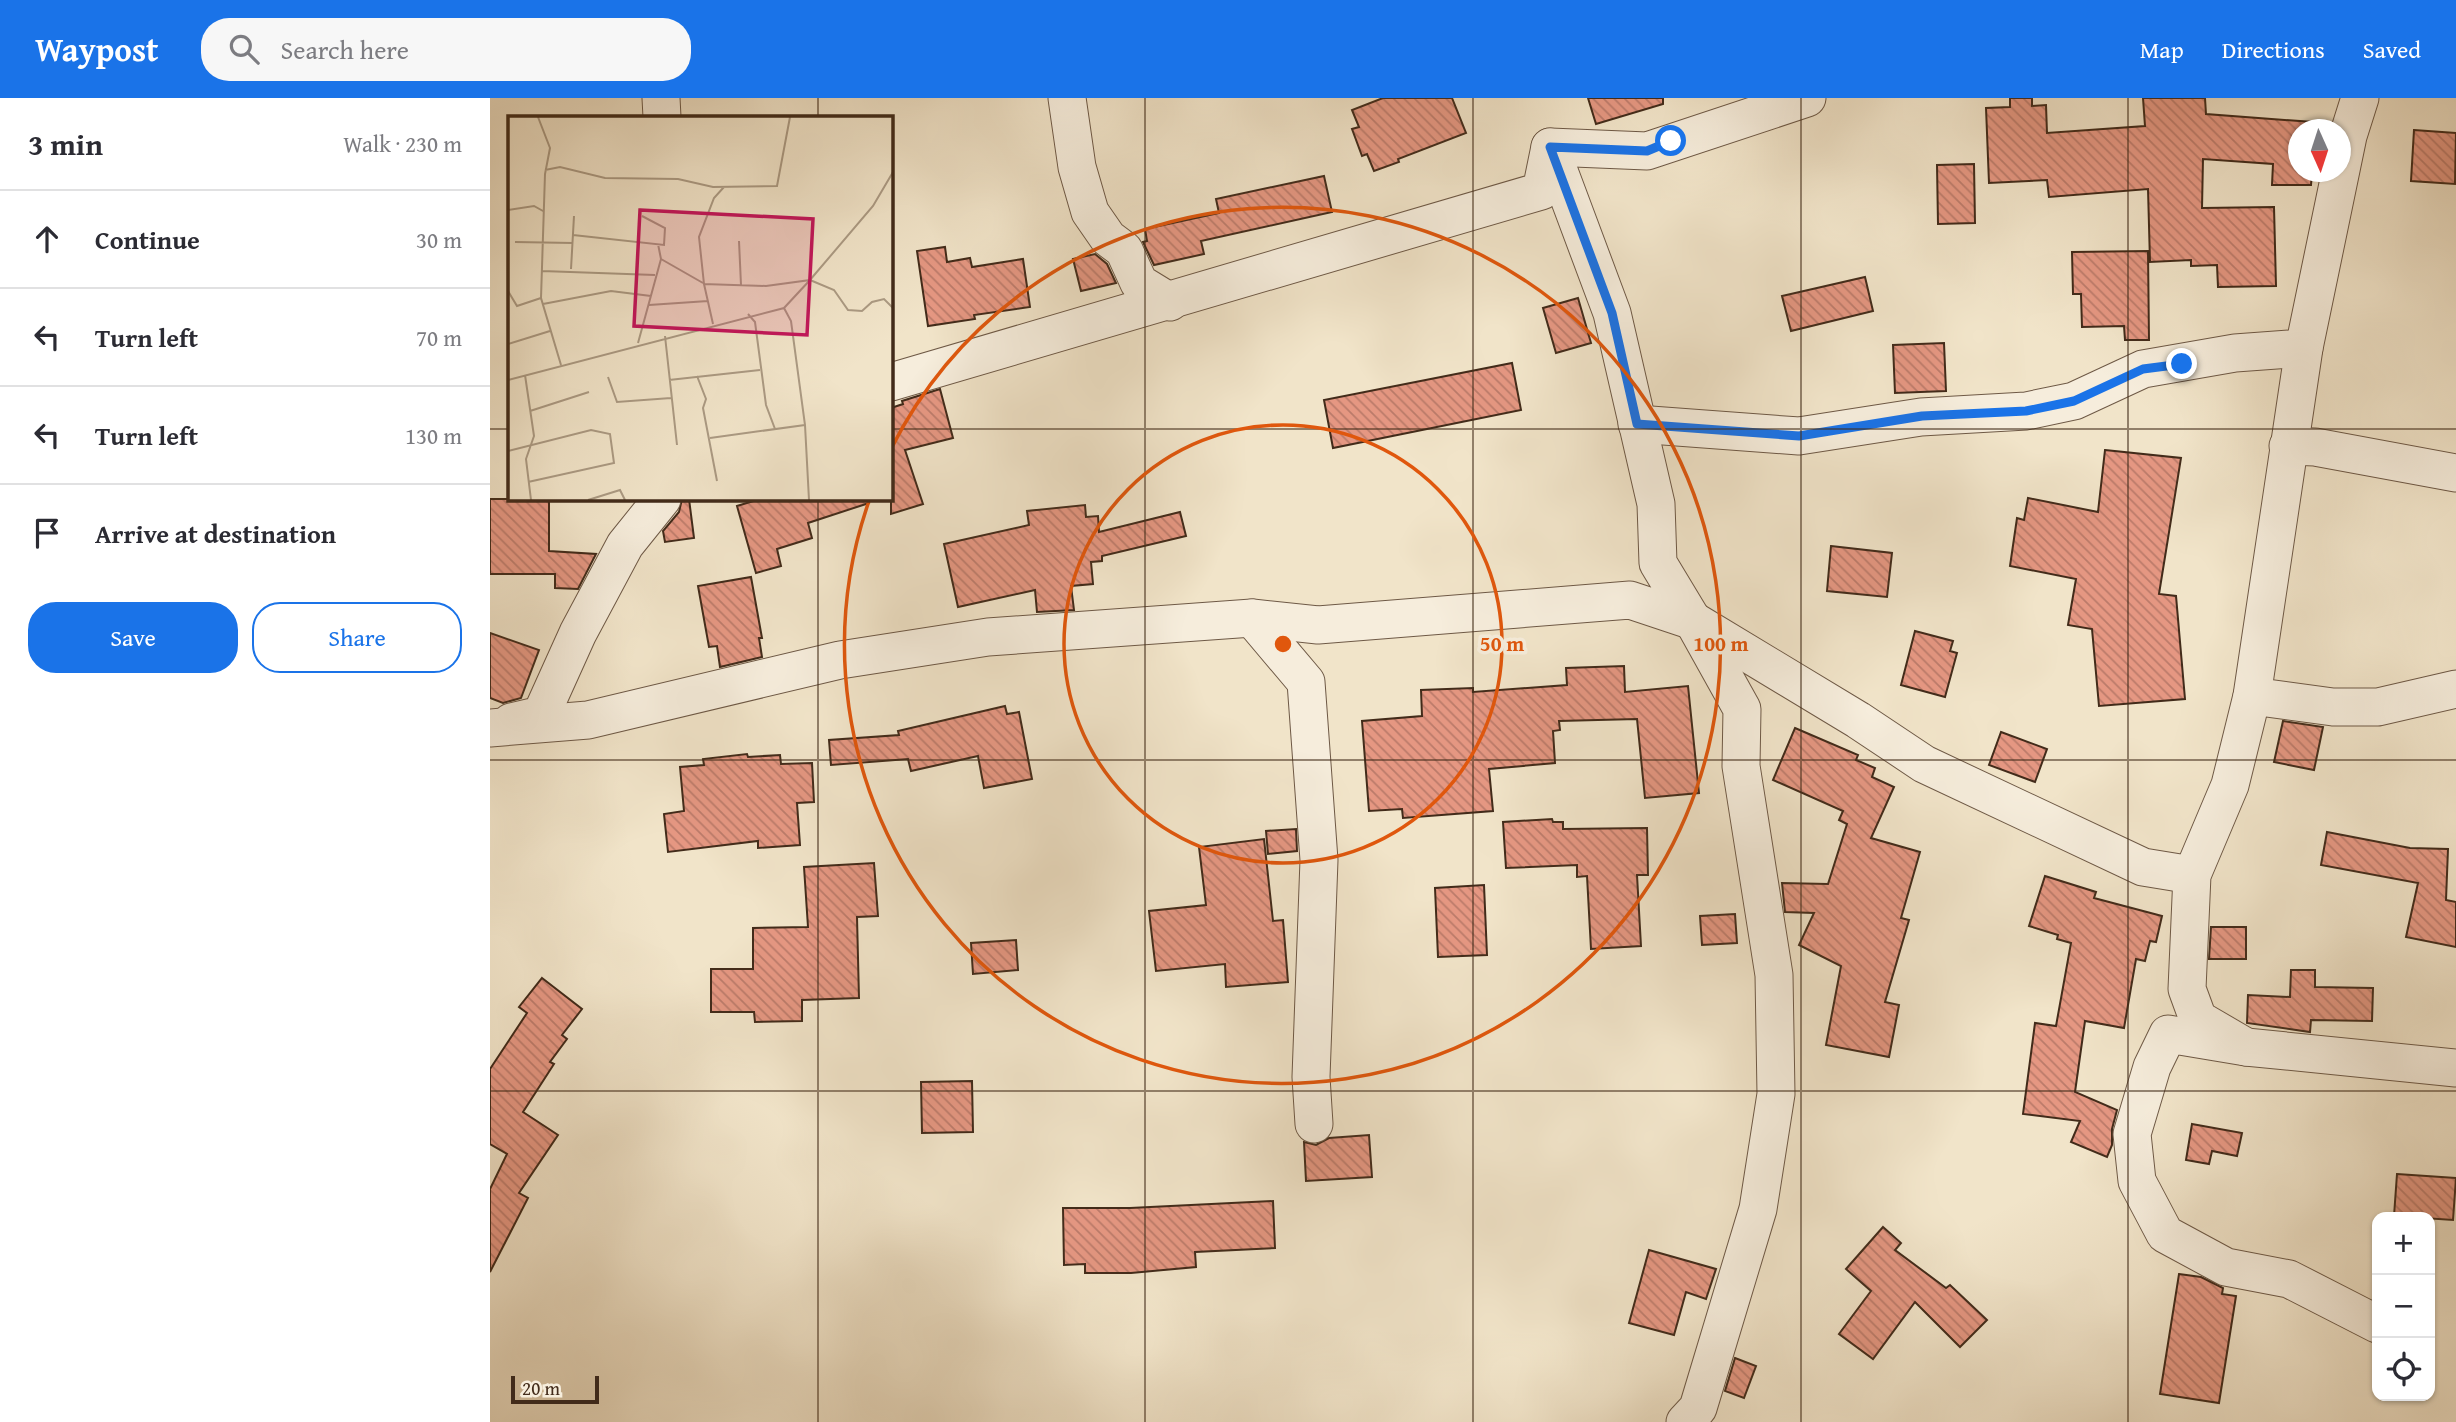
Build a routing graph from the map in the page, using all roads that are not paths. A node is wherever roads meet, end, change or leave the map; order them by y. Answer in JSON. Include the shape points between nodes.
{"nodes":[{"id":1,"x":661,"y":98,"type":"edge"},
{"id":2,"x":1067,"y":98,"type":"edge"},
{"id":3,"x":1807,"y":98,"type":"edge"},
{"id":4,"x":2360,"y":98,"type":"edge"},
{"id":5,"x":662,"y":116,"type":"edge"},
{"id":6,"x":1550,"y":147,"type":"junction"},
{"id":7,"x":1170,"y":302,"type":"junction"},
{"id":8,"x":2304,"y":348,"type":"junction"},
{"id":9,"x":892,"y":382,"type":"edge"},
{"id":10,"x":1637,"y":424,"type":"junction"},
{"id":11,"x":2288,"y":446,"type":"junction"},
{"id":12,"x":2456,"y":473,"type":"edge"},
{"id":13,"x":661,"y":500,"type":"edge"},
{"id":14,"x":1252,"y":618,"type":"junction"},
{"id":15,"x":1693,"y":621,"type":"junction"},
{"id":16,"x":2456,"y":689,"type":"edge"},
{"id":17,"x":2252,"y":696,"type":"junction"},
{"id":18,"x":490,"y":728,"type":"edge"},
{"id":19,"x":2192,"y":875,"type":"junction"},
{"id":20,"x":2246,"y":1046,"type":"junction"},
{"id":21,"x":2456,"y":1068,"type":"edge"},
{"id":22,"x":1314,"y":1124,"type":"dead end"},
{"id":23,"x":2372,"y":1321,"type":"edge"},
{"id":24,"x":1685,"y":1422,"type":"edge"}],
"edges":[{"from":1,"to":5,"type":"street"},
{"from":2,"to":7,"type":"street","via":[[1077,167],[1090,212],[1108,238],[1124,250],[1139,283]]},
{"from":3,"to":6,"type":"street","via":[[1647,151]]},
{"from":4,"to":8,"type":"street"},
{"from":6,"to":7,"type":"street","via":[[1541,191]]},
{"from":6,"to":10,"type":"street","via":[[1612,313]]},
{"from":7,"to":9,"type":"street"},
{"from":8,"to":10,"type":"street","via":[[2235,353],[2143,369],[2074,401],[2026,411],[1922,416],[1799,436]]},
{"from":8,"to":11,"type":"street"},
{"from":10,"to":15,"type":"street","via":[[1656,504],[1658,563]]},
{"from":11,"to":12,"type":"street"},
{"from":11,"to":17,"type":"street"},
{"from":13,"to":18,"type":"street","via":[[625,545],[541,715]]},
{"from":14,"to":15,"type":"street","via":[[1318,625],[1630,600]]},
{"from":14,"to":18,"type":"street","via":[[988,637],[840,660],[588,720]]},
{"from":14,"to":22,"type":"street","via":[[1306,682],[1319,860],[1311,1077]]},
{"from":15,"to":19,"type":"street","via":[[1924,764],[2143,867]]},
{"from":15,"to":24,"type":"street","via":[[1742,709],[1741,766],[1774,975],[1776,1094],[1758,1209],[1698,1408]]},
{"from":16,"to":17,"type":"street","via":[[2378,707],[2333,707]]},
{"from":17,"to":19,"type":"street","via":[[2230,785]]},
{"from":19,"to":20,"type":"street","via":[[2187,989],[2198,1018]]},
{"from":20,"to":21,"type":"street"},
{"from":20,"to":23,"type":"street","via":[[2168,1034],[2152,1067],[2132,1134],[2137,1181],[2165,1234],[2226,1267],[2289,1279]]}]}
